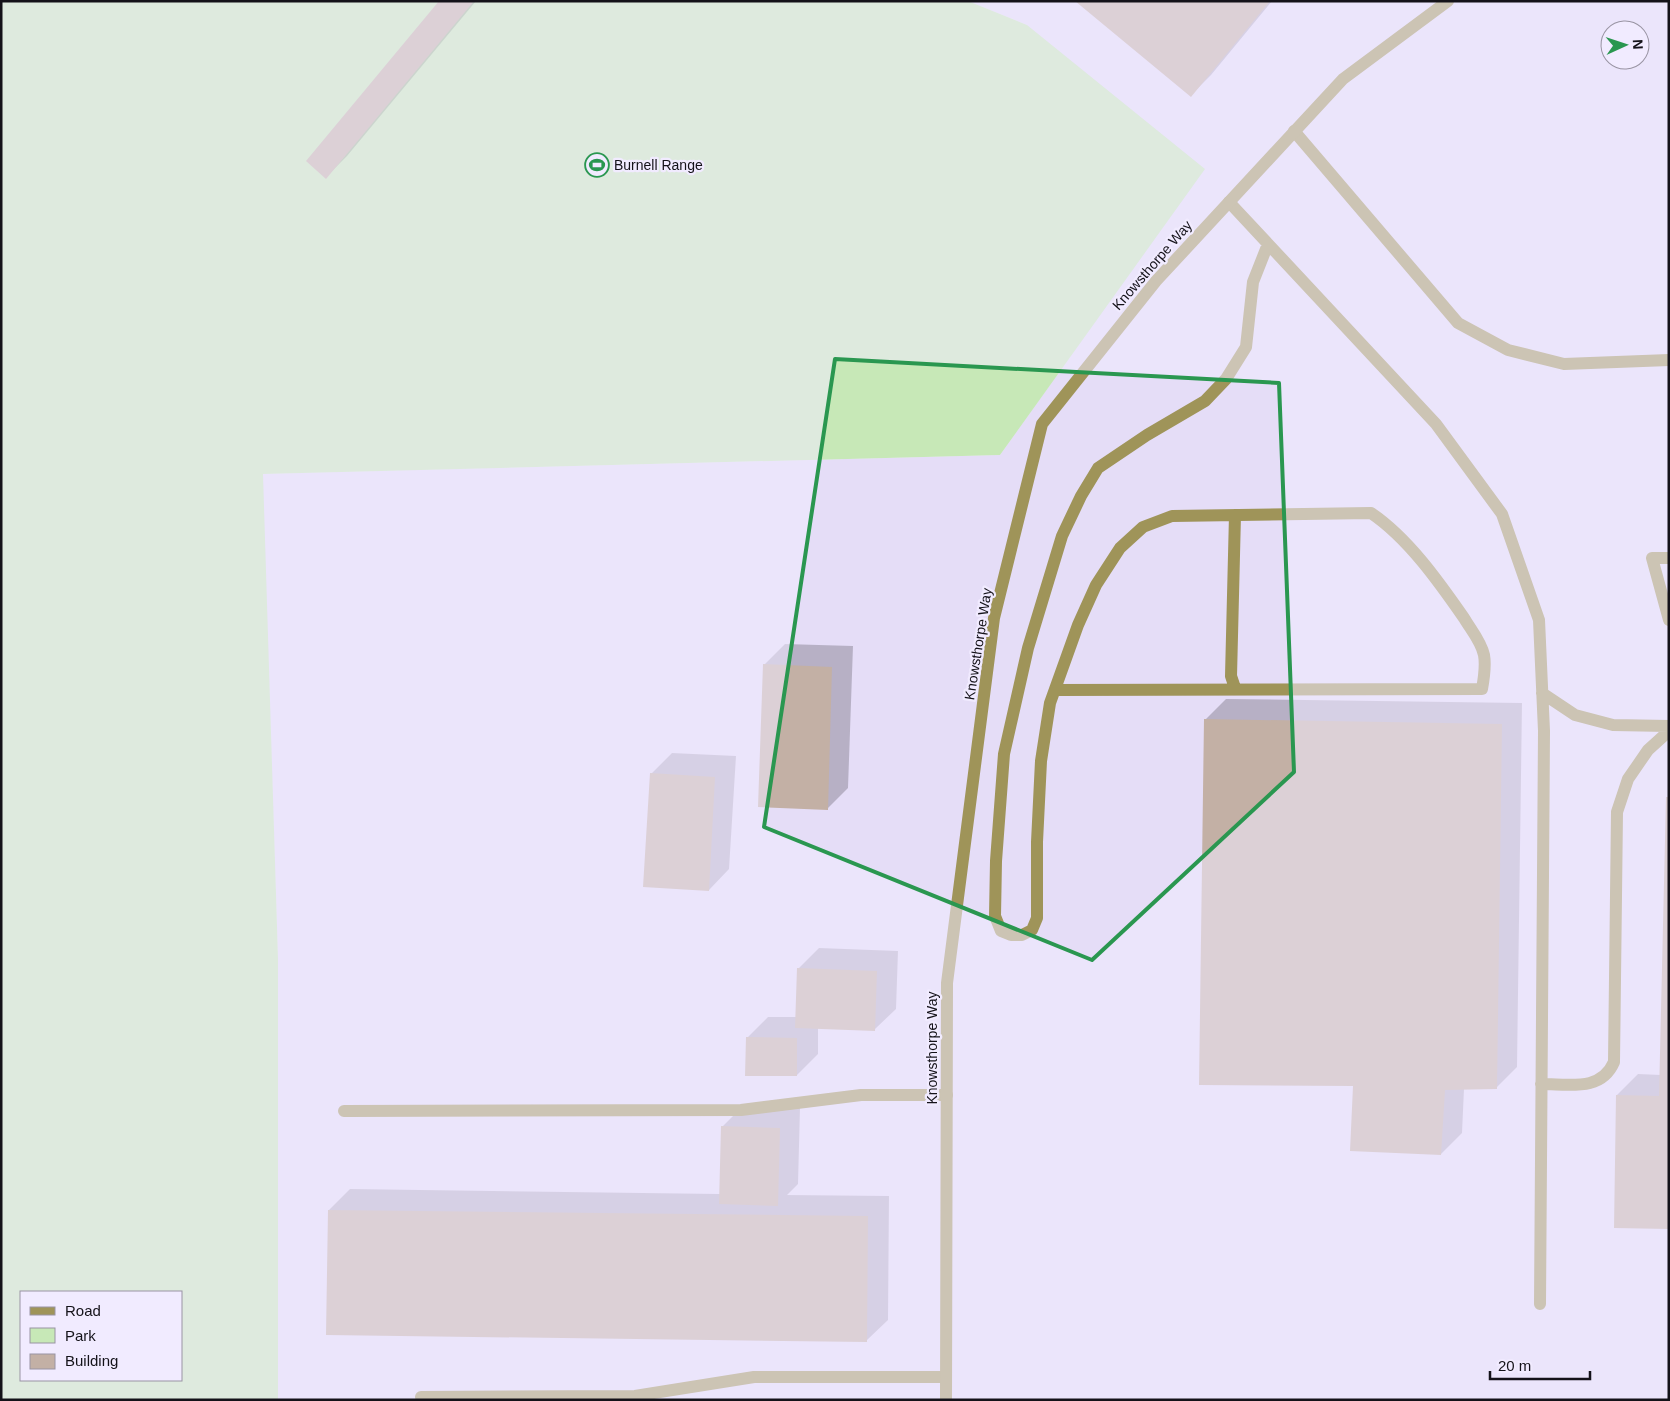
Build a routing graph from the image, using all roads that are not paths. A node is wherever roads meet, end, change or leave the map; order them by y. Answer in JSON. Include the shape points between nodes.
{"nodes":[{"id":1,"x":1448,"y":1,"type":"edge"},
{"id":2,"x":1294,"y":131,"type":"junction"},
{"id":3,"x":1229,"y":202,"type":"junction"},
{"id":4,"x":1268,"y":244,"type":"junction"},
{"id":5,"x":1669,"y":360,"type":"edge"},
{"id":6,"x":1235,"y":515,"type":"junction"},
{"id":7,"x":1669,"y":558,"type":"edge"},
{"id":8,"x":1669,"y":620,"type":"edge"},
{"id":9,"x":1235,"y":688,"type":"junction"},
{"id":10,"x":1055,"y":690,"type":"junction"},
{"id":11,"x":1542,"y":693,"type":"junction"},
{"id":12,"x":1669,"y":726,"type":"edge"},
{"id":13,"x":1669,"y":731,"type":"edge"},
{"id":14,"x":1541,"y":1084,"type":"junction"},
{"id":15,"x":947,"y":1095,"type":"junction"},
{"id":16,"x":344,"y":1111,"type":"dead end"},
{"id":17,"x":1540,"y":1304,"type":"dead end"},
{"id":18,"x":946,"y":1377,"type":"junction"},
{"id":19,"x":421,"y":1397,"type":"dead end"},
{"id":20,"x":946,"y":1400,"type":"edge"}],
"edges":[{"from":1,"to":2,"type":"street","name":"Knowsthorpe Way","via":[[1343,79]]},
{"from":2,"to":3,"type":"street","name":"Knowsthorpe Way"},
{"from":2,"to":5,"type":"street","via":[[1458,323],[1508,350],[1564,364]]},
{"from":3,"to":4,"type":"street"},
{"from":3,"to":15,"type":"street","name":"Knowsthorpe Way","via":[[1156,281],[1042,424],[994,618],[948,983]]},
{"from":4,"to":10,"type":"street","via":[[1253,282],[1246,347],[1226,379],[1205,401],[1098,468],[1062,536],[1028,648],[1004,754],[995,916],[1001,930],[1010,935],[1022,935],[1032,930],[1037,918],[1041,761]]},
{"from":4,"to":11,"type":"street","via":[[1436,424],[1502,514],[1539,620]]},
{"from":6,"to":9,"type":"street","via":[[1231,676]]},
{"from":6,"to":9,"type":"street","via":[[1371,513],[1387,524],[1442,585],[1477,638],[1484,655],[1485,673],[1482,689]]},
{"from":6,"to":10,"type":"street","via":[[1172,516],[1143,527],[1120,548],[1096,585]]},
{"from":7,"to":8,"type":"street","via":[[1652,558]]},
{"from":9,"to":10,"type":"street"},
{"from":11,"to":12,"type":"street","via":[[1575,715],[1603,723]]},
{"from":11,"to":14,"type":"street"},
{"from":13,"to":14,"type":"street","via":[[1648,750],[1628,779],[1617,812],[1614,1062],[1606,1076],[1591,1084]]},
{"from":14,"to":17,"type":"street"},
{"from":15,"to":16,"type":"street","via":[[861,1095],[741,1110]]},
{"from":15,"to":18,"type":"street","name":"Knowsthorpe Way"},
{"from":18,"to":19,"type":"street","via":[[754,1377],[636,1396]]},
{"from":18,"to":20,"type":"street","name":"Knowsthorpe Way"}]}
